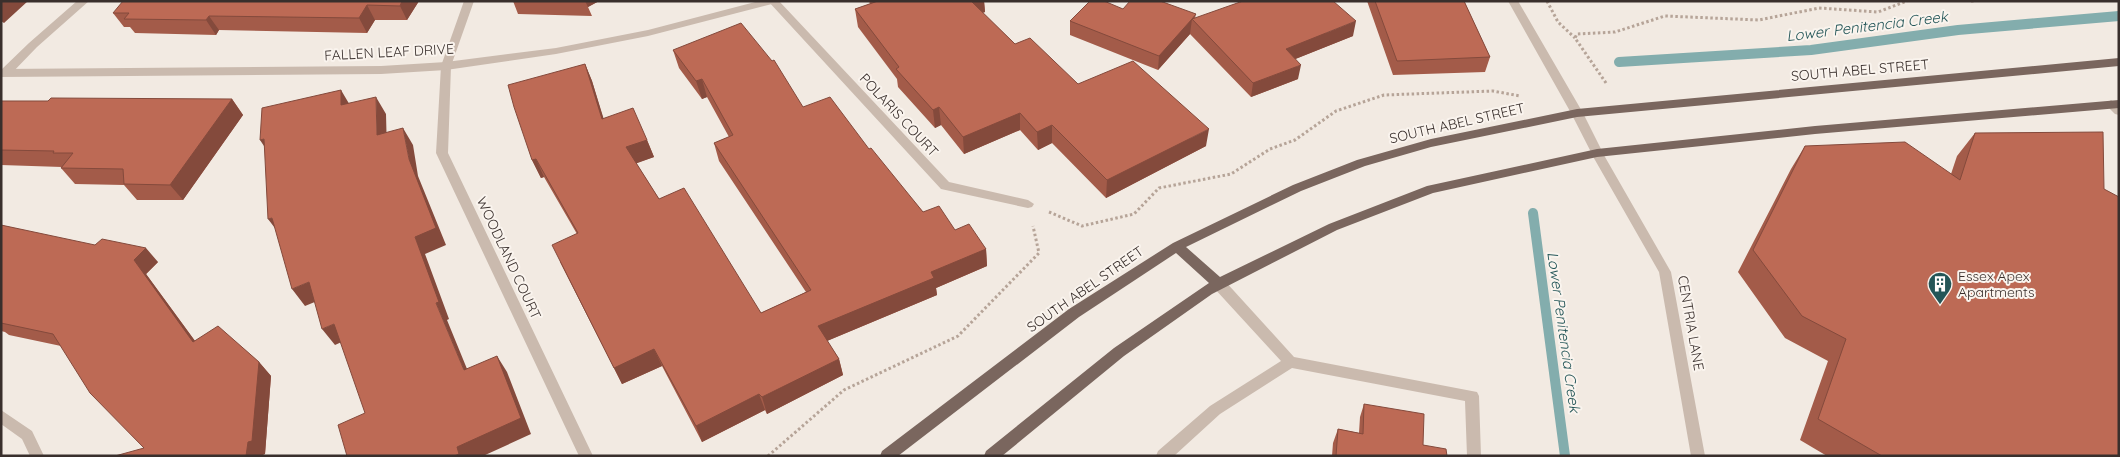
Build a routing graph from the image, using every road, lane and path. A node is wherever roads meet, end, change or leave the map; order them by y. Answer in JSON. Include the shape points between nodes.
{"nodes":[{"id":1,"x":84,"y":1,"type":"edge"},
{"id":2,"x":469,"y":1,"type":"edge"},
{"id":3,"x":772,"y":1,"type":"edge"},
{"id":4,"x":1512,"y":1,"type":"edge"},
{"id":5,"x":1547,"y":1,"type":"edge"},
{"id":6,"x":1907,"y":1,"type":"edge"},
{"id":7,"x":1971,"y":1,"type":"edge"},
{"id":8,"x":1976,"y":1,"type":"edge"},
{"id":9,"x":1575,"y":38,"type":"junction"},
{"id":10,"x":2119,"y":62,"type":"edge"},
{"id":11,"x":446,"y":66,"type":"junction"},
{"id":12,"x":3,"y":73,"type":"edge"},
{"id":13,"x":1606,"y":83,"type":"dead end"},
{"id":14,"x":1520,"y":96,"type":"dead end"},
{"id":15,"x":2116,"y":106,"type":"edge"},
{"id":16,"x":1577,"y":113,"type":"junction"},
{"id":17,"x":1597,"y":153,"type":"junction"},
{"id":18,"x":1028,"y":204,"type":"junction"},
{"id":19,"x":1177,"y":246,"type":"junction"},
{"id":20,"x":1219,"y":284,"type":"junction"},
{"id":21,"x":1290,"y":362,"type":"junction"},
{"id":22,"x":1,"y":416,"type":"edge"},
{"id":23,"x":37,"y":456,"type":"edge"},
{"id":24,"x":586,"y":456,"type":"edge"},
{"id":25,"x":768,"y":456,"type":"edge"},
{"id":26,"x":887,"y":456,"type":"edge"},
{"id":27,"x":991,"y":456,"type":"edge"},
{"id":28,"x":1162,"y":456,"type":"edge"},
{"id":29,"x":1474,"y":456,"type":"edge"},
{"id":30,"x":1698,"y":456,"type":"edge"}],
"edges":[{"from":1,"to":12,"type":"street"},
{"from":2,"to":11,"type":"street","name":"WOODLAND COURT"},
{"from":3,"to":11,"type":"street","name":"FALLEN LEAF DRIVE","via":[[648,33],[556,51]]},
{"from":3,"to":18,"type":"street","name":"POLARIS COURT","via":[[945,186]]},
{"from":4,"to":16,"type":"street","name":"CENTRIA LANE"},
{"from":5,"to":9,"type":"path","via":[[1568,33]]},
{"from":6,"to":9,"type":"path","via":[[1878,12],[1819,8],[1759,20],[1665,16],[1615,32],[1577,34]]},
{"from":7,"to":8,"type":"path"},
{"from":9,"to":13,"type":"path"},
{"from":10,"to":16,"type":"main road","name":"SOUTH ABEL STREET"},
{"from":11,"to":12,"type":"street","name":"FALLEN LEAF DRIVE","via":[[381,70]]},
{"from":11,"to":24,"type":"street","name":"WOODLAND COURT","via":[[442,153]]},
{"from":14,"to":18,"type":"path","via":[[1493,91],[1384,95],[1336,111],[1295,140],[1270,149],[1231,174],[1159,188],[1134,214],[1082,226]]},
{"from":15,"to":17,"type":"main road","via":[[1834,128]]},
{"from":16,"to":17,"type":"street","name":"CENTRIA LANE"},
{"from":16,"to":19,"type":"main road","name":"SOUTH ABEL STREET","via":[[1431,143],[1361,163],[1290,192]]},
{"from":17,"to":20,"type":"main road","via":[[1431,189],[1333,227]]},
{"from":17,"to":30,"type":"street","name":"CENTRIA LANE","via":[[1665,272]]},
{"from":18,"to":25,"type":"path","via":[[1039,253],[958,336],[844,390]]},
{"from":19,"to":20,"type":"main road"},
{"from":19,"to":26,"type":"main road","name":"SOUTH ABEL STREET","via":[[1074,313]]},
{"from":20,"to":21,"type":"street"},
{"from":20,"to":27,"type":"main road","via":[[1119,352]]},
{"from":21,"to":28,"type":"street","via":[[1215,410]]},
{"from":21,"to":29,"type":"street","via":[[1472,396]]},
{"from":22,"to":23,"type":"street","via":[[27,435]]}]}
